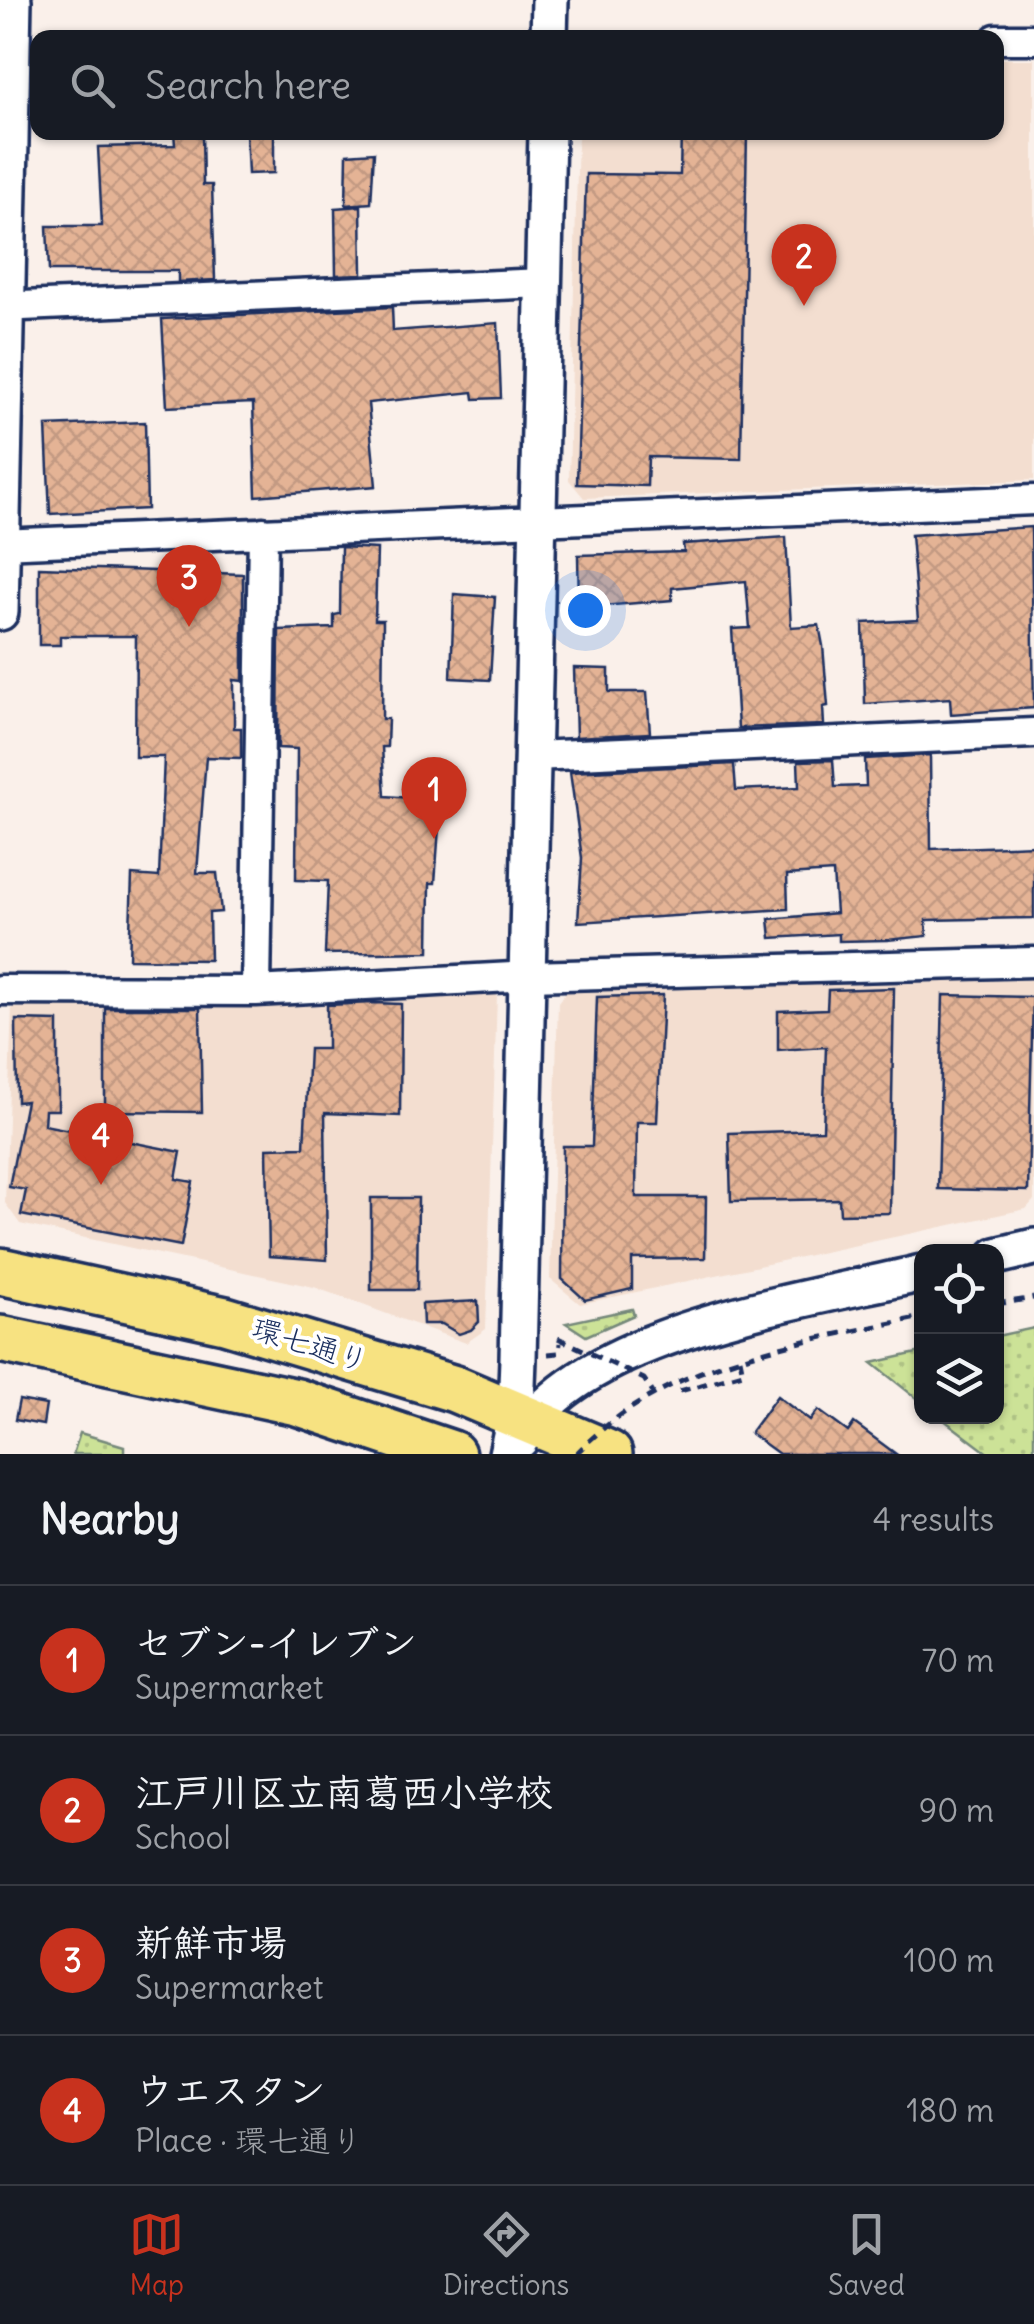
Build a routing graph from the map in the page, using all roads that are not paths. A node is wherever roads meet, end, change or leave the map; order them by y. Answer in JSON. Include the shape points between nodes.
{"nodes":[{"id":1,"x":13,"y":0,"type":"edge"},
{"id":2,"x":550,"y":0,"type":"edge"},
{"id":3,"x":549,"y":30,"type":"edge"},
{"id":4,"x":1034,"y":38,"type":"edge"},
{"id":5,"x":1004,"y":39,"type":"edge"},
{"id":6,"x":16,"y":53,"type":"edge"},
{"id":7,"x":548,"y":140,"type":"edge"},
{"id":8,"x":544,"y":283,"type":"junction"},
{"id":9,"x":3,"y":307,"type":"edge"},
{"id":10,"x":1034,"y":500,"type":"edge"},
{"id":11,"x":538,"y":522,"type":"junction"},
{"id":12,"x":263,"y":532,"type":"junction"},
{"id":13,"x":1,"y":544,"type":"edge"},
{"id":14,"x":0,"y":612,"type":"edge"},
{"id":15,"x":1034,"y":734,"type":"edge"},
{"id":16,"x":534,"y":756,"type":"junction"},
{"id":17,"x":1034,"y":962,"type":"edge"},
{"id":18,"x":529,"y":976,"type":"junction"},
{"id":19,"x":0,"y":990,"type":"edge"},
{"id":20,"x":256,"y":991,"type":"junction"},
{"id":21,"x":1034,"y":1247,"type":"edge"},
{"id":22,"x":1004,"y":1254,"type":"edge"},
{"id":23,"x":0,"y":1271,"type":"edge"},
{"id":24,"x":914,"y":1275,"type":"edge"},
{"id":25,"x":0,"y":1339,"type":"edge"},
{"id":26,"x":517,"y":1434,"type":"edge"},
{"id":27,"x":452,"y":1454,"type":"edge"},
{"id":28,"x":609,"y":1454,"type":"edge"}],
"edges":[{"from":1,"to":6,"type":"street"},
{"from":2,"to":3,"type":"street"},
{"from":4,"to":5,"type":"street"},
{"from":6,"to":9,"type":"street"},
{"from":7,"to":8,"type":"street"},
{"from":8,"to":9,"type":"street"},
{"from":8,"to":11,"type":"street"},
{"from":9,"to":13,"type":"street"},
{"from":10,"to":11,"type":"street"},
{"from":11,"to":12,"type":"street"},
{"from":11,"to":16,"type":"street"},
{"from":12,"to":13,"type":"street"},
{"from":12,"to":20,"type":"street"},
{"from":13,"to":14,"type":"street"},
{"from":15,"to":16,"type":"street"},
{"from":16,"to":18,"type":"street"},
{"from":17,"to":18,"type":"street"},
{"from":18,"to":20,"type":"street"},
{"from":18,"to":26,"type":"street"},
{"from":19,"to":20,"type":"street"},
{"from":21,"to":22,"type":"street"},
{"from":23,"to":26,"type":"main road","name":"環七通り","via":[[225,1320]]},
{"from":24,"to":26,"type":"street","via":[[690,1328],[622,1354]]},
{"from":25,"to":27,"type":"main road","name":"環七通り","via":[[296,1402]]},
{"from":26,"to":28,"type":"main road","name":"環七通り"}]}
